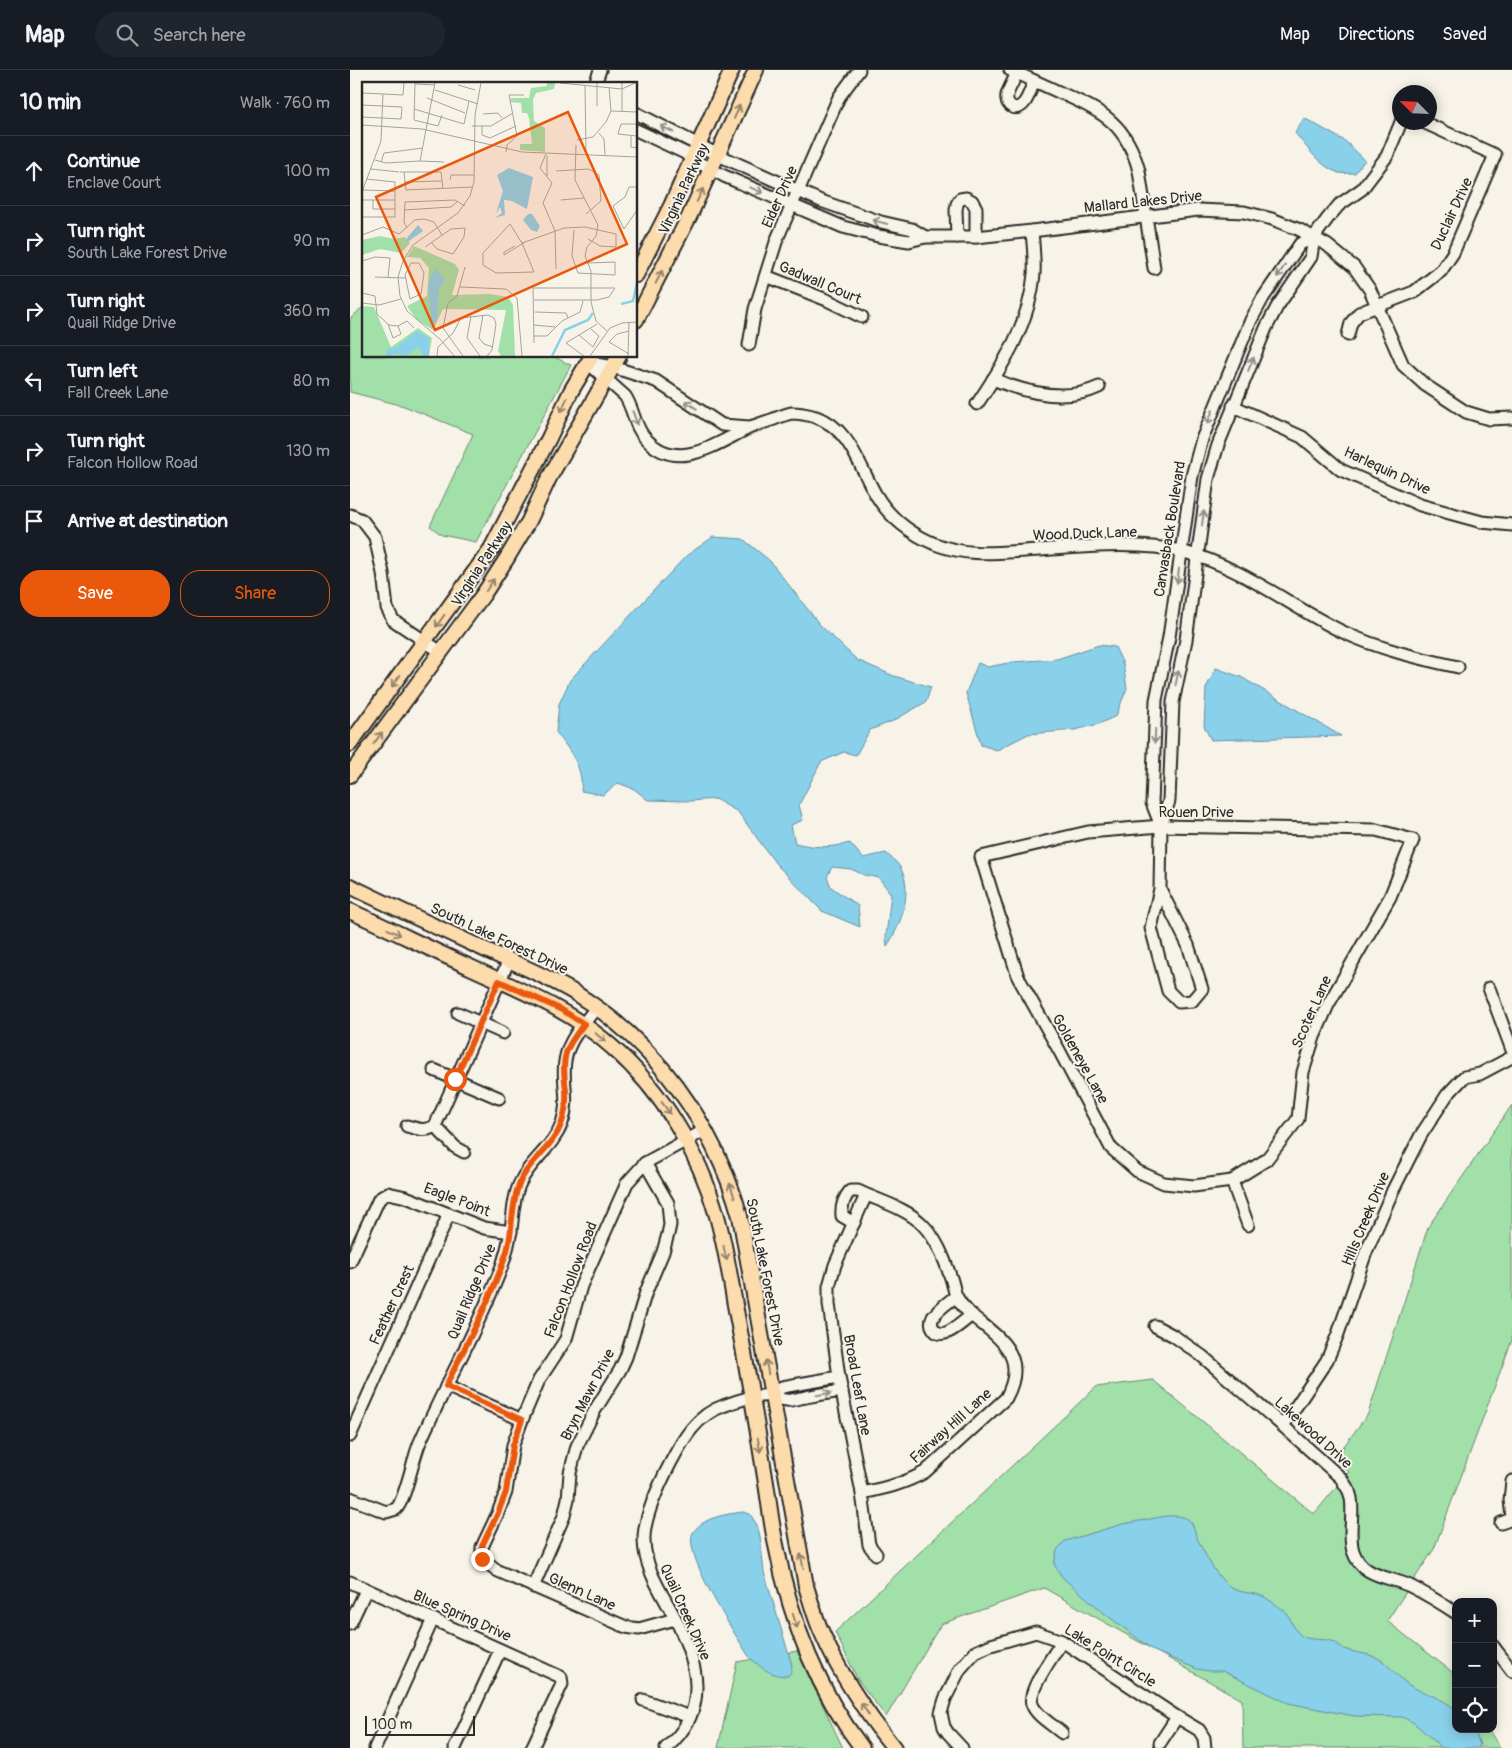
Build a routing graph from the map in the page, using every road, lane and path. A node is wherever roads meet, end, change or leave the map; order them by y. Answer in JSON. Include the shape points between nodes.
{"nodes":[{"id":1,"x":600,"y":70,"type":"edge"},
{"id":2,"x":732,"y":70,"type":"edge"},
{"id":3,"x":756,"y":70,"type":"edge"},
{"id":4,"x":859,"y":70,"type":"edge"},
{"id":5,"x":1014,"y":72,"type":"edge"},
{"id":6,"x":1034,"y":81,"type":"junction"},
{"id":7,"x":596,"y":82,"type":"edge"},
{"id":8,"x":638,"y":114,"type":"edge"},
{"id":9,"x":1437,"y":128,"type":"edge"},
{"id":10,"x":1398,"y":130,"type":"edge"},
{"id":11,"x":638,"y":131,"type":"edge"},
{"id":12,"x":699,"y":145,"type":"junction"},
{"id":13,"x":718,"y":155,"type":"junction"},
{"id":14,"x":692,"y":159,"type":"junction"},
{"id":15,"x":712,"y":169,"type":"junction"},
{"id":16,"x":799,"y":190,"type":"junction"},
{"id":17,"x":792,"y":206,"type":"junction"},
{"id":18,"x":1146,"y":216,"type":"junction"},
{"id":19,"x":1032,"y":231,"type":"junction"},
{"id":20,"x":956,"y":237,"type":"junction"},
{"id":21,"x":976,"y":237,"type":"junction"},
{"id":22,"x":1314,"y":237,"type":"junction"},
{"id":23,"x":926,"y":238,"type":"junction"},
{"id":24,"x":1154,"y":268,"type":"dead end"},
{"id":25,"x":638,"y":271,"type":"edge"},
{"id":26,"x":766,"y":276,"type":"junction"},
{"id":27,"x":1377,"y":307,"type":"junction"},
{"id":28,"x":638,"y":316,"type":"edge"},
{"id":29,"x":862,"y":317,"type":"dead end"},
{"id":30,"x":1348,"y":335,"type":"dead end"},
{"id":31,"x":749,"y":345,"type":"dead end"},
{"id":32,"x":590,"y":359,"type":"edge"},
{"id":33,"x":613,"y":368,"type":"edge"},
{"id":34,"x":993,"y":379,"type":"junction"},
{"id":35,"x":1099,"y":387,"type":"dead end"},
{"id":36,"x":977,"y":404,"type":"dead end"},
{"id":37,"x":1233,"y":406,"type":"junction"},
{"id":38,"x":1512,"y":418,"type":"edge"},
{"id":39,"x":713,"y":420,"type":"junction"},
{"id":40,"x":752,"y":427,"type":"junction"},
{"id":41,"x":709,"y":448,"type":"junction"},
{"id":42,"x":350,"y":515,"type":"edge"},
{"id":43,"x":1512,"y":525,"type":"edge"},
{"id":44,"x":1182,"y":551,"type":"junction"},
{"id":45,"x":1198,"y":556,"type":"junction"},
{"id":46,"x":425,"y":642,"type":"junction"},
{"id":47,"x":440,"y":652,"type":"junction"},
{"id":48,"x":1458,"y":667,"type":"dead end"},
{"id":49,"x":350,"y":744,"type":"edge"},
{"id":50,"x":350,"y":775,"type":"edge"},
{"id":51,"x":1160,"y":826,"type":"junction"},
{"id":52,"x":1413,"y":840,"type":"joint"},
{"id":53,"x":981,"y":857,"type":"joint"},
{"id":54,"x":350,"y":886,"type":"edge"},
{"id":55,"x":1160,"y":889,"type":"junction"},
{"id":56,"x":350,"y":911,"type":"edge"},
{"id":57,"x":509,"y":960,"type":"junction"},
{"id":58,"x":499,"y":981,"type":"junction"},
{"id":59,"x":1489,"y":988,"type":"dead end"},
{"id":60,"x":596,"y":1008,"type":"junction"},
{"id":61,"x":458,"y":1013,"type":"dead end"},
{"id":62,"x":480,"y":1023,"type":"junction"},
{"id":63,"x":584,"y":1024,"type":"junction"},
{"id":64,"x":503,"y":1033,"type":"dead end"},
{"id":65,"x":1512,"y":1050,"type":"edge"},
{"id":66,"x":1512,"y":1057,"type":"edge"},
{"id":67,"x":434,"y":1070,"type":"dead end"},
{"id":68,"x":455,"y":1079,"type":"junction"},
{"id":69,"x":498,"y":1098,"type":"dead end"},
{"id":70,"x":407,"y":1126,"type":"dead end"},
{"id":71,"x":435,"y":1126,"type":"junction"},
{"id":72,"x":706,"y":1130,"type":"junction"},
{"id":73,"x":686,"y":1141,"type":"junction"},
{"id":74,"x":464,"y":1152,"type":"dead end"},
{"id":75,"x":645,"y":1163,"type":"junction"},
{"id":76,"x":1232,"y":1181,"type":"junction"},
{"id":77,"x":866,"y":1195,"type":"junction"},
{"id":78,"x":449,"y":1214,"type":"junction"},
{"id":79,"x":854,"y":1223,"type":"junction"},
{"id":80,"x":1248,"y":1225,"type":"dead end"},
{"id":81,"x":511,"y":1232,"type":"junction"},
{"id":82,"x":350,"y":1262,"type":"edge"},
{"id":83,"x":956,"y":1296,"type":"junction"},
{"id":84,"x":972,"y":1315,"type":"junction"},
{"id":85,"x":1155,"y":1326,"type":"dead end"},
{"id":86,"x":839,"y":1377,"type":"junction"},
{"id":87,"x":446,"y":1386,"type":"junction"},
{"id":88,"x":842,"y":1391,"type":"junction"},
{"id":89,"x":772,"y":1396,"type":"junction"},
{"id":90,"x":751,"y":1397,"type":"junction"},
{"id":91,"x":522,"y":1420,"type":"junction"},
{"id":92,"x":1283,"y":1426,"type":"junction"},
{"id":93,"x":350,"y":1436,"type":"edge"},
{"id":94,"x":1512,"y":1481,"type":"edge"},
{"id":95,"x":862,"y":1493,"type":"junction"},
{"id":96,"x":350,"y":1498,"type":"edge"},
{"id":97,"x":1508,"y":1520,"type":"edge"},
{"id":98,"x":876,"y":1554,"type":"dead end"},
{"id":99,"x":482,"y":1559,"type":"joint"},
{"id":100,"x":350,"y":1582,"type":"edge"},
{"id":101,"x":533,"y":1587,"type":"junction"},
{"id":102,"x":366,"y":1590,"type":"junction"},
{"id":103,"x":1452,"y":1610,"type":"edge"},
{"id":104,"x":433,"y":1619,"type":"junction"},
{"id":105,"x":675,"y":1619,"type":"junction"},
{"id":106,"x":350,"y":1624,"type":"edge"},
{"id":107,"x":1062,"y":1641,"type":"junction"},
{"id":108,"x":500,"y":1650,"type":"junction"},
{"id":109,"x":1497,"y":1651,"type":"edge"},
{"id":110,"x":1512,"y":1672,"type":"edge"},
{"id":111,"x":643,"y":1700,"type":"dead end"},
{"id":112,"x":690,"y":1717,"type":"junction"},
{"id":113,"x":1177,"y":1717,"type":"junction"},
{"id":114,"x":1062,"y":1733,"type":"dead end"},
{"id":115,"x":1160,"y":1743,"type":"dead end"},
{"id":116,"x":375,"y":1748,"type":"edge"},
{"id":117,"x":455,"y":1748,"type":"edge"},
{"id":118,"x":532,"y":1748,"type":"edge"},
{"id":119,"x":666,"y":1748,"type":"edge"},
{"id":120,"x":862,"y":1748,"type":"edge"},
{"id":121,"x":894,"y":1748,"type":"edge"},
{"id":122,"x":962,"y":1748,"type":"edge"},
{"id":123,"x":1205,"y":1748,"type":"edge"}],
"edges":[{"from":1,"to":7,"type":"street"},
{"from":2,"to":12,"type":"main road","name":"Virginia Parkway"},
{"from":13,"to":3,"type":"main road","name":"Virginia Parkway","one_way":true},
{"from":4,"to":16,"type":"street","name":"Eider Drive","via":[[839,97]]},
{"from":5,"to":6,"type":"street"},
{"from":5,"to":6,"type":"street","via":[[1007,100],[1014,108],[1025,102]]},
{"from":6,"to":18,"type":"street","via":[[1095,109],[1118,128],[1136,160]]},
{"from":12,"to":8,"type":"street","one_way":true},
{"from":9,"to":27,"type":"street","name":"Duclair Drive","via":[[1495,155],[1453,253],[1441,271],[1414,292]]},
{"from":10,"to":22,"type":"street","name":"Canvasback Boulevard","via":[[1387,156],[1362,189],[1340,206]]},
{"from":11,"to":14,"type":"street","name":"Mallard Lakes Drive"},
{"from":12,"to":13,"type":"street"},
{"from":12,"to":14,"type":"main road","name":"Virginia Parkway"},
{"from":13,"to":15,"type":"main road","name":"Virginia Parkway"},
{"from":13,"to":16,"type":"street"},
{"from":14,"to":15,"type":"street","name":"Mallard Lakes Drive"},
{"from":14,"to":25,"type":"main road","name":"Virginia Parkway"},
{"from":15,"to":17,"type":"street","name":"Mallard Lakes Drive","one_way":true},
{"from":28,"to":15,"type":"main road","name":"Virginia Parkway","one_way":true},
{"from":16,"to":17,"type":"street","name":"Eider Drive"},
{"from":23,"to":16,"type":"street","one_way":true,"via":[[912,228],[873,220]]},
{"from":17,"to":23,"type":"street","name":"Mallard Lakes Drive","via":[[843,227],[878,236],[909,241]]},
{"from":17,"to":26,"type":"street","name":"Eider Drive","via":[[777,239]]},
{"from":18,"to":19,"type":"street","name":"Mallard Lakes Drive"},
{"from":18,"to":22,"type":"street","name":"Mallard Lakes Drive","via":[[1198,210],[1244,212],[1272,218]]},
{"from":18,"to":24,"type":"street"},
{"from":19,"to":21,"type":"street","name":"Mallard Lakes Drive"},
{"from":19,"to":34,"type":"street","via":[[1034,272],[1028,308]]},
{"from":20,"to":21,"type":"street","name":"Mallard Lakes Drive"},
{"from":20,"to":21,"type":"street","via":[[957,204],[966,198],[976,208]]},
{"from":20,"to":23,"type":"street","name":"Mallard Lakes Drive"},
{"from":22,"to":27,"type":"street","name":"Mallard Lakes Drive","via":[[1354,267]]},
{"from":37,"to":22,"type":"street","name":"Canvasback Boulevard","one_way":true,"via":[[1266,328],[1312,257]]},
{"from":22,"to":44,"type":"street","name":"Canvasback Boulevard","one_way":true,"via":[[1300,244],[1251,320],[1202,439],[1194,468]]},
{"from":26,"to":29,"type":"street","name":"Gadwall Court"},
{"from":26,"to":31,"type":"street","name":"Eider Drive","via":[[755,309]]},
{"from":27,"to":30,"type":"street","name":"Duclair Drive","via":[[1360,313],[1350,323]]},
{"from":27,"to":38,"type":"street","name":"Mallard Lakes Drive","via":[[1403,365],[1425,386],[1466,412],[1489,419]]},
{"from":32,"to":33,"type":"street","name":"Wood Duck Lane"},
{"from":32,"to":46,"type":"main road","name":"Virginia Parkway","one_way":true,"via":[[570,391],[550,438],[498,537]]},
{"from":39,"to":33,"type":"street","name":"Wood Duck Lane","one_way":true,"via":[[656,381]]},
{"from":33,"to":41,"type":"street","name":"Wood Duck Lane","one_way":true,"via":[[639,430],[652,445],[678,455]]},
{"from":47,"to":33,"type":"main road","name":"Virginia Parkway","one_way":true,"via":[[507,558]]},
{"from":34,"to":35,"type":"street","via":[[1017,389],[1043,394],[1078,394]]},
{"from":34,"to":36,"type":"street"},
{"from":37,"to":43,"type":"street","name":"Harlequin Drive","via":[[1302,437],[1341,470],[1420,505],[1482,522]]},
{"from":45,"to":37,"type":"street","name":"Canvasback Boulevard","one_way":true,"via":[[1208,479]]},
{"from":39,"to":40,"type":"street","name":"Wood Duck Lane","via":[[727,426]]},
{"from":39,"to":41,"type":"street","via":[[718,437]]},
{"from":40,"to":41,"type":"street","name":"Wood Duck Lane"},
{"from":40,"to":44,"type":"street","name":"Wood Duck Lane","via":[[790,413],[818,418],[831,425],[848,442],[877,496],[890,513],[918,536],[958,551],[976,554],[1112,546]]},
{"from":42,"to":46,"type":"street","via":[[362,520],[375,537],[387,608],[393,620]]},
{"from":44,"to":45,"type":"street","name":"Wood Duck Lane"},
{"from":44,"to":51,"type":"street","name":"Canvasback Boulevard","one_way":true,"via":[[1170,637],[1156,700],[1152,804]]},
{"from":45,"to":48,"type":"street","name":"Wood Duck Lane","via":[[1230,568],[1344,632],[1383,648]]},
{"from":51,"to":45,"type":"street","name":"Canvasback Boulevard","one_way":true,"via":[[1169,801],[1173,702]]},
{"from":46,"to":47,"type":"street"},
{"from":46,"to":49,"type":"main road","name":"Virginia Parkway","one_way":true},
{"from":50,"to":47,"type":"main road","name":"Virginia Parkway","one_way":true},
{"from":51,"to":52,"type":"street","name":"Rouen Drive","via":[[1376,830]]},
{"from":51,"to":53,"type":"street","name":"Rouen Drive","via":[[1088,832]]},
{"from":51,"to":55,"type":"street","name":"Canvasback Boulevard"},
{"from":52,"to":76,"type":"street","name":"Scoter Lane","via":[[1390,897],[1328,1005],[1314,1037],[1303,1072],[1298,1119],[1266,1160]]},
{"from":53,"to":76,"type":"street","name":"Goldeneye Lane","via":[[1018,977],[1111,1148],[1137,1171],[1164,1184],[1194,1186]]},
{"from":54,"to":57,"type":"main road","name":"South Lake Forest Drive"},
{"from":55,"to":55,"type":"street","name":"Canvasback Boulevard","via":[[1188,945],[1202,989],[1192,1001],[1179,1002],[1168,991],[1151,928]]},
{"from":56,"to":58,"type":"main road","one_way":true},
{"from":57,"to":58,"type":"street"},
{"from":57,"to":60,"type":"main road","name":"South Lake Forest Drive","via":[[558,984]]},
{"from":58,"to":62,"type":"street"},
{"from":58,"to":63,"type":"main road","via":[[562,1010]]},
{"from":59,"to":65,"type":"street"},
{"from":60,"to":63,"type":"street","name":"Quail Ridge Drive"},
{"from":60,"to":72,"type":"main road","name":"South Lake Forest Drive","via":[[662,1068],[683,1093]]},
{"from":61,"to":62,"type":"street"},
{"from":62,"to":64,"type":"street"},
{"from":62,"to":68,"type":"street"},
{"from":63,"to":73,"type":"main road","one_way":true,"via":[[646,1082]]},
{"from":63,"to":81,"type":"street","name":"Quail Ridge Drive","via":[[566,1055],[566,1108],[562,1124],[554,1140],[530,1166],[518,1186]]},
{"from":66,"to":92,"type":"street","name":"Hills Creek Drive","via":[[1480,1074],[1464,1077],[1447,1095],[1421,1135],[1366,1252],[1330,1355]]},
{"from":67,"to":68,"type":"street"},
{"from":68,"to":69,"type":"street"},
{"from":68,"to":71,"type":"street"},
{"from":70,"to":71,"type":"street","via":[[429,1130]]},
{"from":71,"to":74,"type":"street"},
{"from":72,"to":73,"type":"street","name":"Falcon Hollow Road"},
{"from":89,"to":72,"type":"main road","name":"South Lake Forest Drive","one_way":true,"via":[[740,1216]]},
{"from":73,"to":75,"type":"street","name":"Falcon Hollow Road"},
{"from":73,"to":90,"type":"main road","one_way":true,"via":[[703,1175],[717,1218]]},
{"from":75,"to":91,"type":"street","name":"Falcon Hollow Road","via":[[622,1193],[581,1286],[566,1339],[539,1380]]},
{"from":75,"to":101,"type":"street","name":"Bryn Mawr Drive","via":[[668,1203],[668,1234],[626,1357],[577,1446],[564,1516]]},
{"from":76,"to":80,"type":"street"},
{"from":77,"to":79,"type":"street","name":"Broad Leaf Lane"},
{"from":77,"to":79,"type":"street","via":[[850,1191],[846,1196],[842,1216]]},
{"from":77,"to":83,"type":"street","via":[[908,1214],[931,1234],[939,1247]]},
{"from":78,"to":81,"type":"street","name":"Eagle Point","via":[[484,1228]]},
{"from":78,"to":82,"type":"street","name":"Eagle Point","via":[[388,1192],[379,1199]]},
{"from":78,"to":93,"type":"street","name":"Feather Crest"},
{"from":79,"to":86,"type":"street","name":"Broad Leaf Lane","via":[[834,1266],[830,1286],[829,1304]]},
{"from":81,"to":87,"type":"street","name":"Quail Ridge Drive","via":[[502,1266],[483,1312]]},
{"from":83,"to":84,"type":"street"},
{"from":83,"to":84,"type":"street","via":[[934,1316],[931,1323],[934,1330],[948,1333]]},
{"from":84,"to":95,"type":"street","name":"Fairway Hill Lane","via":[[1007,1348],[1013,1359],[1015,1372],[1006,1398],[925,1472],[896,1486]]},
{"from":85,"to":92,"type":"street","name":"Lakewood Drive","via":[[1202,1356]]},
{"from":86,"to":88,"type":"street","name":"Broad Leaf Lane"},
{"from":86,"to":89,"type":"street","via":[[782,1387]]},
{"from":87,"to":91,"type":"street"},
{"from":87,"to":96,"type":"street","name":"Quail Ridge Drive","via":[[419,1445],[399,1511],[386,1512]]},
{"from":89,"to":88,"type":"street","name":"Quail Creek Drive","one_way":true,"via":[[786,1400]]},
{"from":88,"to":95,"type":"street","name":"Broad Leaf Lane"},
{"from":89,"to":90,"type":"street","name":"Quail Creek Drive"},
{"from":121,"to":89,"type":"main road","name":"South Lake Forest Drive","one_way":true,"via":[[868,1715],[838,1666],[817,1620],[806,1586]]},
{"from":90,"to":105,"type":"street","name":"Quail Creek Drive","via":[[714,1410],[694,1426],[669,1466],[647,1520],[644,1540],[650,1570]]},
{"from":90,"to":120,"type":"main road","one_way":true,"via":[[775,1544],[796,1624],[805,1651],[841,1719]]},
{"from":91,"to":99,"type":"street","name":"Falcon Hollow Road","via":[[513,1445],[506,1492],[482,1546]]},
{"from":92,"to":103,"type":"street","name":"Lakewood Drive","via":[[1345,1483],[1352,1506],[1353,1550],[1362,1564],[1375,1575],[1421,1591]]},
{"from":94,"to":97,"type":"street"},
{"from":95,"to":98,"type":"street","name":"Broad Leaf Lane","via":[[870,1545]]},
{"from":99,"to":101,"type":"street","name":"Glenn Lane","via":[[498,1572]]},
{"from":100,"to":102,"type":"street","name":"Blue Spring Drive"},
{"from":101,"to":105,"type":"street","name":"Glenn Lane","via":[[626,1627],[639,1629]]},
{"from":102,"to":104,"type":"street","name":"Blue Spring Drive"},
{"from":102,"to":106,"type":"street"},
{"from":104,"to":108,"type":"street","name":"Blue Spring Drive"},
{"from":104,"to":116,"type":"street"},
{"from":105,"to":112,"type":"street","name":"Quail Creek Drive","via":[[695,1668],[696,1703]]},
{"from":107,"to":113,"type":"street","name":"Lake Point Circle"},
{"from":107,"to":114,"type":"street","via":[[1031,1697],[1034,1709]]},
{"from":107,"to":122,"type":"street","name":"Lake Point Circle","via":[[1040,1632],[1028,1633],[991,1644],[967,1660],[941,1713],[948,1733]]},
{"from":108,"to":117,"type":"street"},
{"from":108,"to":118,"type":"street","name":"Blue Spring Drive","via":[[561,1677],[562,1684]]},
{"from":109,"to":110,"type":"street"},
{"from":111,"to":112,"type":"street"},
{"from":112,"to":119,"type":"street","name":"Quail Creek Drive","via":[[674,1742]]},
{"from":113,"to":115,"type":"street"},
{"from":113,"to":123,"type":"street","name":"Lake Point Circle","via":[[1203,1734]]}]}
